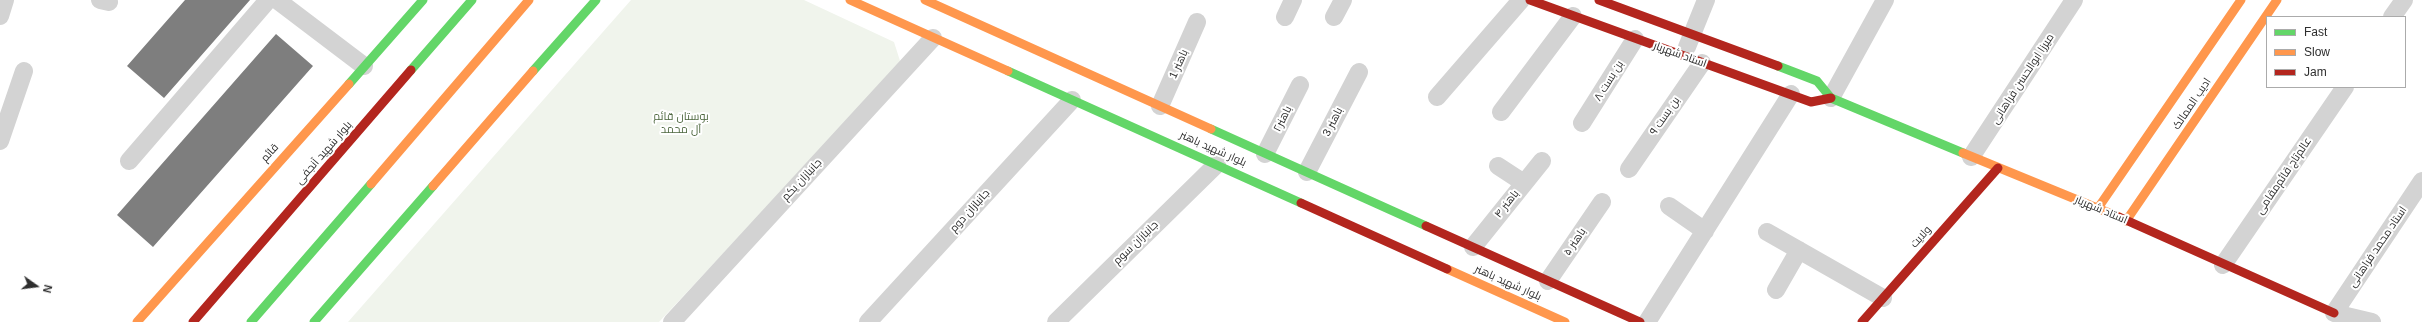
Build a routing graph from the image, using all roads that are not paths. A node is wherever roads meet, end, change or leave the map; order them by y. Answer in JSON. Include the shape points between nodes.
{"nodes":[{"id":1,"x":5,"y":0,"type":"edge"},
{"id":2,"x":268,"y":0,"type":"edge"},
{"id":3,"x":277,"y":0,"type":"edge"},
{"id":4,"x":423,"y":0,"type":"edge"},
{"id":5,"x":472,"y":0,"type":"edge"},
{"id":6,"x":529,"y":0,"type":"edge"},
{"id":7,"x":596,"y":0,"type":"edge"},
{"id":8,"x":850,"y":0,"type":"edge"},
{"id":9,"x":925,"y":0,"type":"edge"},
{"id":10,"x":1293,"y":0,"type":"edge"},
{"id":11,"x":1343,"y":0,"type":"edge"},
{"id":12,"x":1521,"y":0,"type":"edge"},
{"id":13,"x":1530,"y":0,"type":"edge"},
{"id":14,"x":1599,"y":0,"type":"edge"},
{"id":15,"x":1706,"y":0,"type":"edge"},
{"id":16,"x":1885,"y":0,"type":"edge"},
{"id":17,"x":2074,"y":0,"type":"edge"},
{"id":18,"x":2241,"y":0,"type":"edge"},
{"id":19,"x":2277,"y":0,"type":"edge"},
{"id":20,"x":2404,"y":0,"type":"edge"},
{"id":21,"x":0,"y":16,"type":"edge"},
{"id":22,"x":1573,"y":16,"type":"junction"},
{"id":23,"x":2266,"y":16,"type":"edge"},
{"id":24,"x":2266,"y":16,"type":"edge"},
{"id":25,"x":2393,"y":16,"type":"edge"},
{"id":26,"x":1285,"y":17,"type":"dead end"},
{"id":27,"x":1334,"y":17,"type":"dead end"},
{"id":28,"x":1198,"y":22,"type":"dead end"},
{"id":29,"x":1693,"y":35,"type":"junction"},
{"id":30,"x":933,"y":38,"type":"junction"},
{"id":31,"x":1635,"y":38,"type":"junction"},
{"id":32,"x":1684,"y":56,"type":"junction"},
{"id":33,"x":1702,"y":63,"type":"junction"},
{"id":34,"x":364,"y":66,"type":"junction"},
{"id":35,"x":24,"y":71,"type":"dead end"},
{"id":36,"x":1359,"y":72,"type":"dead end"},
{"id":37,"x":1300,"y":85,"type":"dead end"},
{"id":38,"x":2343,"y":88,"type":"edge"},
{"id":39,"x":1791,"y":94,"type":"junction"},
{"id":40,"x":1437,"y":97,"type":"dead end"},
{"id":41,"x":1831,"y":98,"type":"junction"},
{"id":42,"x":1072,"y":100,"type":"junction"},
{"id":43,"x":1160,"y":106,"type":"junction"},
{"id":44,"x":1501,"y":112,"type":"dead end"},
{"id":45,"x":1582,"y":123,"type":"dead end"},
{"id":46,"x":0,"y":141,"type":"edge"},
{"id":47,"x":1266,"y":154,"type":"junction"},
{"id":48,"x":1971,"y":157,"type":"junction"},
{"id":49,"x":129,"y":161,"type":"dead end"},
{"id":50,"x":1542,"y":161,"type":"dead end"},
{"id":51,"x":1217,"y":164,"type":"junction"},
{"id":52,"x":1498,"y":166,"type":"dead end"},
{"id":53,"x":1998,"y":168,"type":"junction"},
{"id":54,"x":1629,"y":169,"type":"dead end"},
{"id":55,"x":1307,"y":172,"type":"junction"},
{"id":56,"x":2422,"y":181,"type":"edge"},
{"id":57,"x":1524,"y":183,"type":"junction"},
{"id":58,"x":1602,"y":202,"type":"dead end"},
{"id":59,"x":1669,"y":206,"type":"dead end"},
{"id":60,"x":2098,"y":208,"type":"junction"},
{"id":61,"x":2126,"y":221,"type":"junction"},
{"id":62,"x":1705,"y":230,"type":"junction"},
{"id":63,"x":1768,"y":232,"type":"dead end"},
{"id":64,"x":1473,"y":247,"type":"junction"},
{"id":65,"x":1799,"y":250,"type":"junction"},
{"id":66,"x":2223,"y":264,"type":"junction"},
{"id":67,"x":1548,"y":281,"type":"junction"},
{"id":68,"x":1776,"y":290,"type":"dead end"},
{"id":69,"x":337,"y":295,"type":"junction"},
{"id":70,"x":1883,"y":298,"type":"junction"},
{"id":71,"x":2334,"y":312,"type":"junction"},
{"id":72,"x":332,"y":315,"type":"dead end"},
{"id":73,"x":137,"y":322,"type":"edge"},
{"id":74,"x":193,"y":322,"type":"edge"},
{"id":75,"x":250,"y":322,"type":"edge"},
{"id":76,"x":314,"y":322,"type":"edge"},
{"id":77,"x":672,"y":322,"type":"edge"},
{"id":78,"x":868,"y":322,"type":"edge"},
{"id":79,"x":1056,"y":322,"type":"edge"},
{"id":80,"x":1566,"y":322,"type":"edge"},
{"id":81,"x":1640,"y":322,"type":"edge"},
{"id":82,"x":1647,"y":322,"type":"edge"},
{"id":83,"x":1862,"y":322,"type":"edge"},
{"id":84,"x":2372,"y":322,"type":"edge"}],
"edges":[{"from":1,"to":21,"type":"street"},
{"from":2,"to":49,"type":"street"},
{"from":3,"to":34,"type":"street"},
{"from":4,"to":34,"type":"main road","name":"قائم"},
{"from":5,"to":74,"type":"main road","name":"بلوار شهید آنجفی"},
{"from":6,"to":75,"type":"main road"},
{"from":7,"to":69,"type":"main road"},
{"from":8,"to":30,"type":"main road","name":"بلوار شهید باهنر"},
{"from":9,"to":43,"type":"main road","name":"بلوار شهید باهنر"},
{"from":10,"to":26,"type":"street"},
{"from":11,"to":27,"type":"street"},
{"from":12,"to":40,"type":"street"},
{"from":13,"to":22,"type":"main road","name":"استاد شهریار"},
{"from":14,"to":29,"type":"main road","name":"استاد شهریار"},
{"from":15,"to":29,"type":"street"},
{"from":16,"to":41,"type":"street"},
{"from":17,"to":48,"type":"street","name":"میرزا ابوالحسن فراهانی"},
{"from":18,"to":60,"type":"main road","name":"ادیب الممالک"},
{"from":19,"to":24,"type":"main road","name":"ادیب الممالک"},
{"from":20,"to":25,"type":"street"},
{"from":22,"to":31,"type":"main road","name":"استاد شهریار"},
{"from":22,"to":44,"type":"street"},
{"from":23,"to":61,"type":"main road","name":"ادیب الممالک"},
{"from":28,"to":43,"type":"street","name":"باهنر 1"},
{"from":29,"to":32,"type":"street"},
{"from":29,"to":41,"type":"main road","name":"استاد شهریار","via":[[1817,81]]},
{"from":30,"to":42,"type":"main road","name":"بلوار شهید باهنر"},
{"from":30,"to":77,"type":"street","name":"جانبازان یکم"},
{"from":31,"to":32,"type":"main road","name":"استاد شهریار"},
{"from":31,"to":45,"type":"street","name":"بن بست ۸"},
{"from":32,"to":33,"type":"main road","name":"استاد شهریار"},
{"from":33,"to":39,"type":"main road","name":"استاد شهریار"},
{"from":33,"to":54,"type":"street","name":"بن بست ۹"},
{"from":34,"to":73,"type":"main road","name":"قائم"},
{"from":35,"to":46,"type":"street"},
{"from":36,"to":55,"type":"street","name":"باهنر 3"},
{"from":37,"to":47,"type":"street","name":"باهنر۲"},
{"from":38,"to":66,"type":"street","name":"عالم‌تاج قائم‌مقامی"},
{"from":39,"to":41,"type":"main road","name":"استاد شهریار","via":[[1811,102]]},
{"from":39,"to":62,"type":"street"},
{"from":41,"to":48,"type":"main road","name":"استاد شهریار"},
{"from":42,"to":51,"type":"main road","name":"بلوار شهید باهنر"},
{"from":42,"to":78,"type":"street","name":"جانبازان دوم"},
{"from":43,"to":47,"type":"main road","name":"بلوار شهید باهنر"},
{"from":47,"to":55,"type":"main road","name":"بلوار شهید باهنر"},
{"from":48,"to":53,"type":"main road","name":"استاد شهریار"},
{"from":50,"to":57,"type":"street","name":"باهنر ۴"},
{"from":51,"to":79,"type":"street","name":"جانبازان سوم"},
{"from":51,"to":80,"type":"main road","name":"بلوار شهید باهنر"},
{"from":52,"to":57,"type":"street"},
{"from":53,"to":60,"type":"main road","name":"استاد شهریار"},
{"from":53,"to":70,"type":"main road","name":"ولایت"},
{"from":55,"to":64,"type":"main road","name":"بلوار شهید باهنر"},
{"from":56,"to":71,"type":"street","name":"استاد محمد فراهانی"},
{"from":57,"to":64,"type":"street","name":"باهنر ۴"},
{"from":58,"to":67,"type":"street","name":"باهنر ۵"},
{"from":59,"to":62,"type":"street"},
{"from":60,"to":61,"type":"main road","name":"استاد شهریار"},
{"from":61,"to":66,"type":"main road","name":"استاد شهریار"},
{"from":62,"to":82,"type":"street"},
{"from":63,"to":65,"type":"street"},
{"from":64,"to":67,"type":"main road","name":"بلوار شهید باهنر"},
{"from":65,"to":68,"type":"street"},
{"from":65,"to":70,"type":"street"},
{"from":66,"to":71,"type":"main road","name":"استاد شهریار"},
{"from":67,"to":81,"type":"main road","name":"بلوار شهید باهنر"},
{"from":69,"to":72,"type":"main road"},
{"from":69,"to":76,"type":"main road"},
{"from":70,"to":83,"type":"main road","name":"ولایت"},
{"from":71,"to":84,"type":"street","name":"استاد شهریار"}]}
